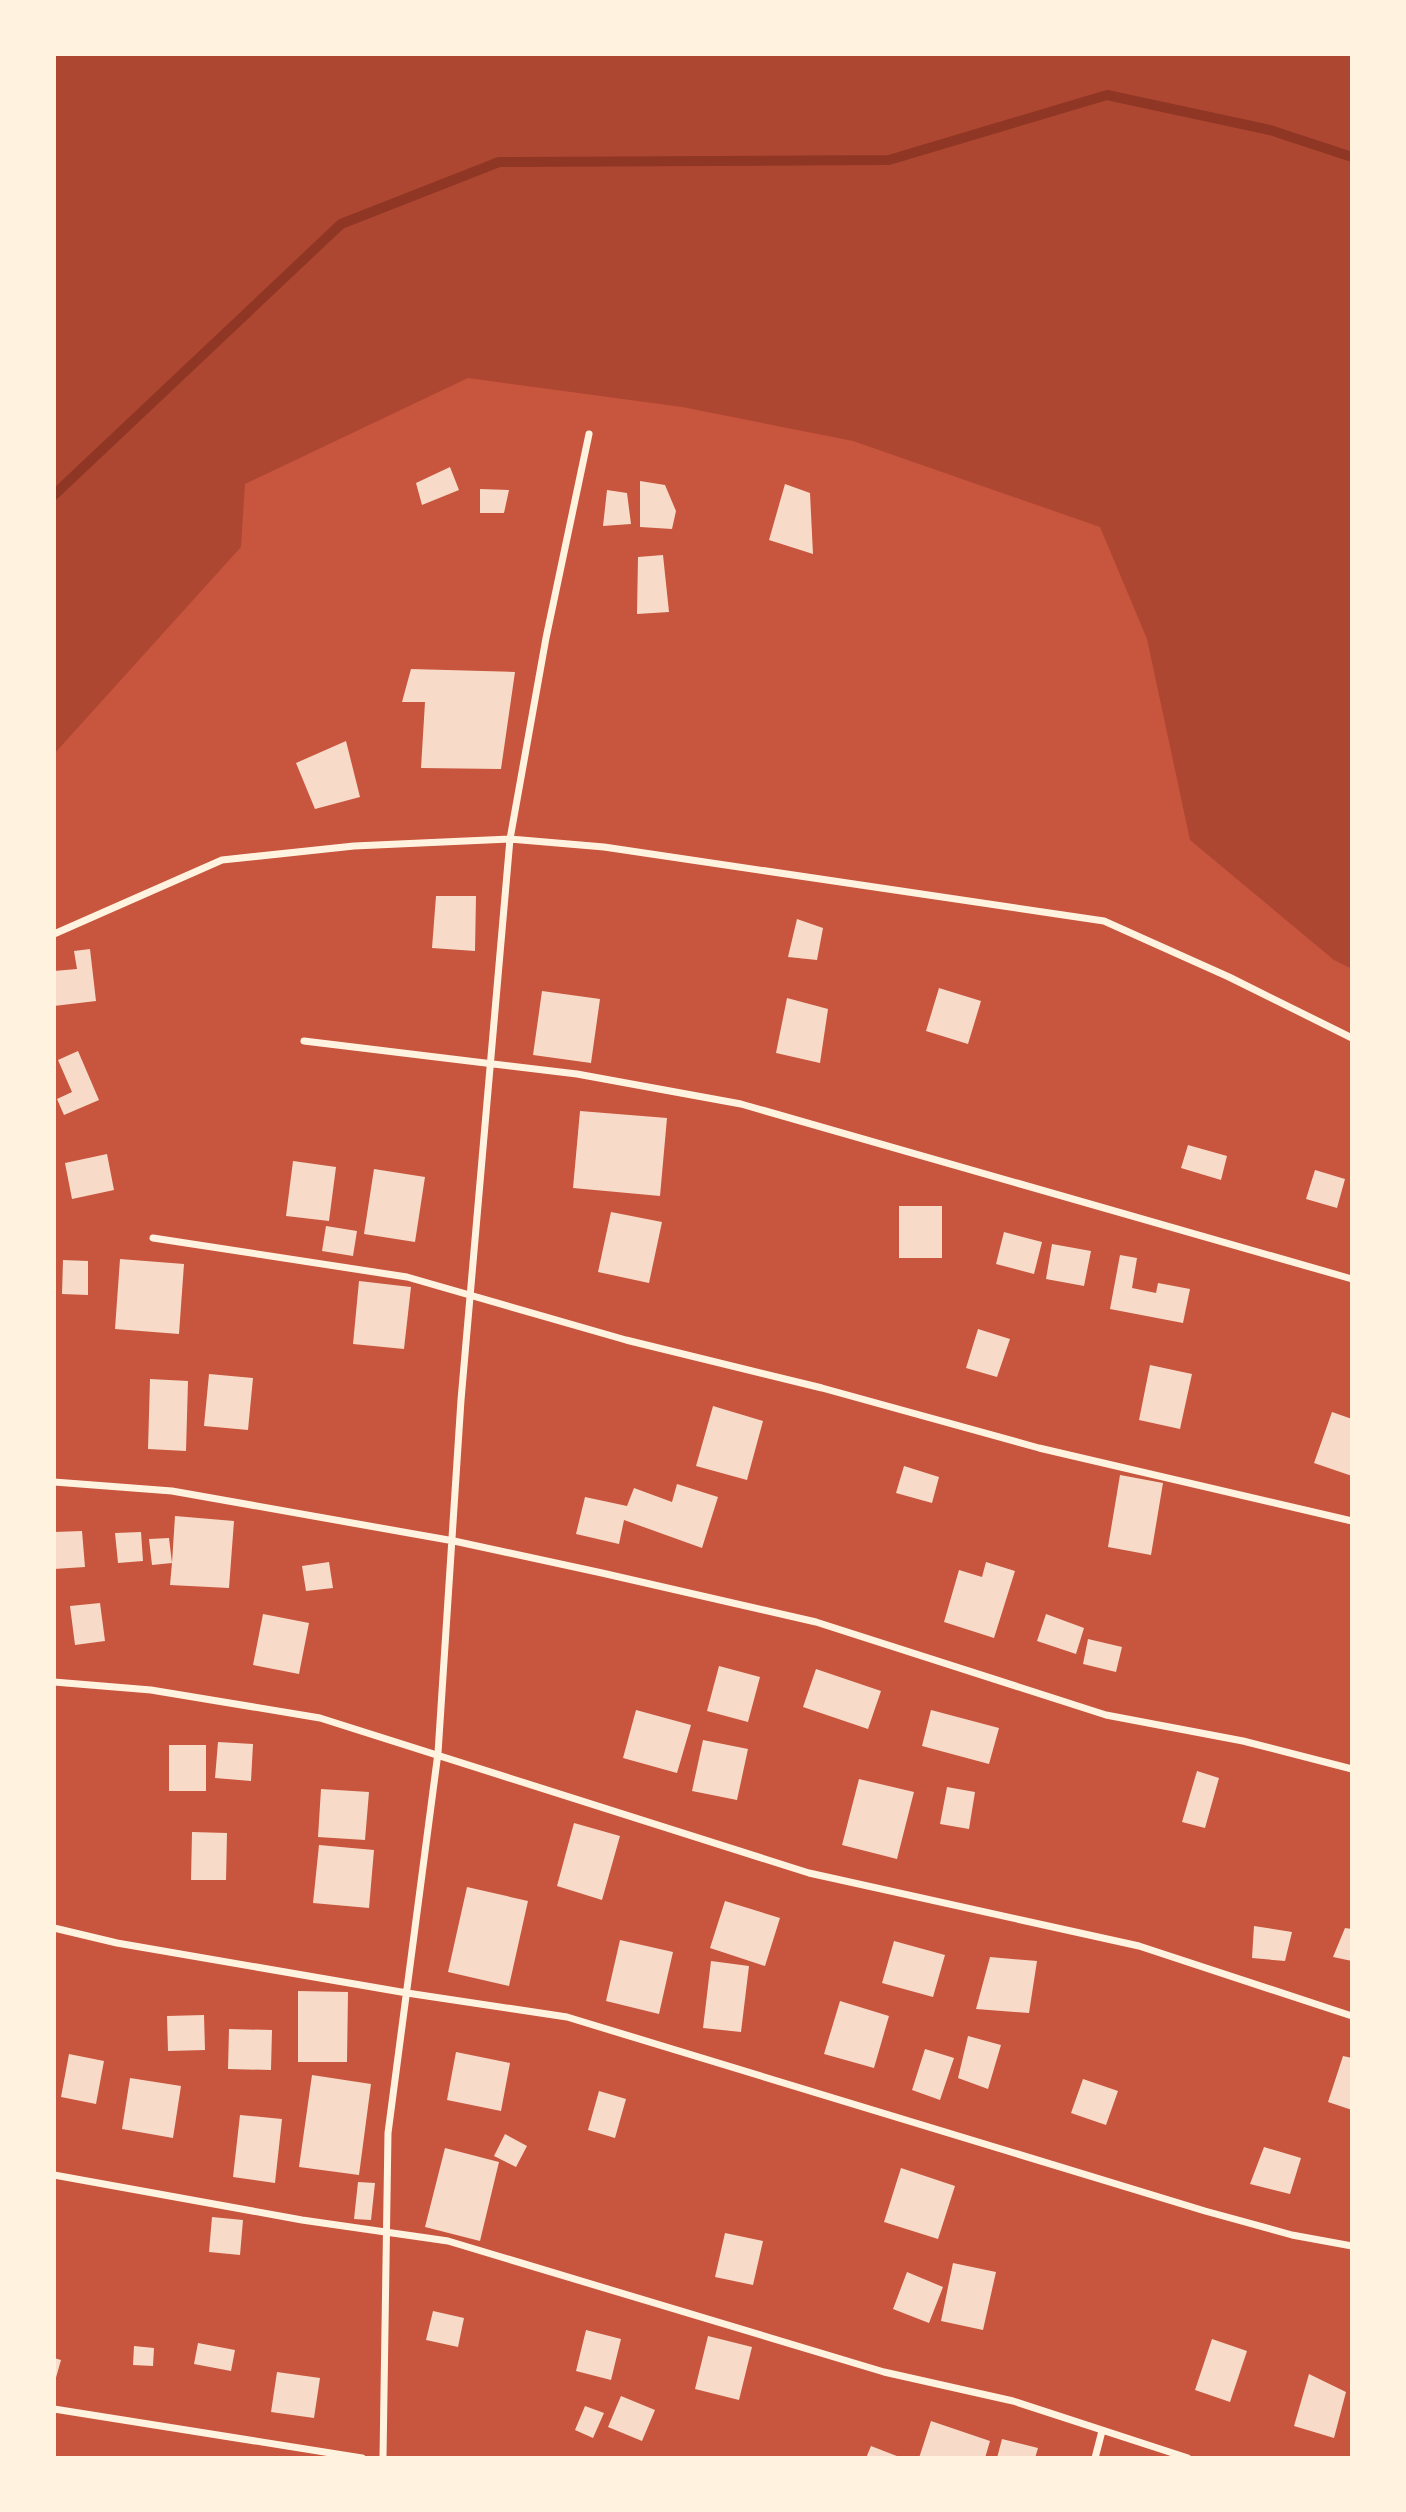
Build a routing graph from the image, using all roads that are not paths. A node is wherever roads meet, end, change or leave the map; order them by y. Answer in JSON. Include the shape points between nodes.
{"nodes":[{"id":1,"x":589,"y":434,"type":"dead end"},
{"id":2,"x":510,"y":839,"type":"junction"},
{"id":3,"x":54,"y":934,"type":"edge"},
{"id":4,"x":1352,"y":1038,"type":"edge"},
{"id":5,"x":304,"y":1041,"type":"dead end"},
{"id":6,"x":491,"y":1062,"type":"junction"},
{"id":7,"x":153,"y":1238,"type":"dead end"},
{"id":8,"x":1352,"y":1279,"type":"edge"},
{"id":9,"x":470,"y":1296,"type":"junction"},
{"id":10,"x":54,"y":1482,"type":"edge"},
{"id":11,"x":1352,"y":1521,"type":"edge"},
{"id":12,"x":454,"y":1541,"type":"junction"},
{"id":13,"x":54,"y":1682,"type":"edge"},
{"id":14,"x":438,"y":1753,"type":"junction"},
{"id":15,"x":1352,"y":1769,"type":"edge"},
{"id":16,"x":54,"y":1928,"type":"edge"},
{"id":17,"x":407,"y":1993,"type":"junction"},
{"id":18,"x":1352,"y":2016,"type":"edge"},
{"id":19,"x":54,"y":2175,"type":"edge"},
{"id":20,"x":386,"y":2234,"type":"junction"},
{"id":21,"x":1352,"y":2246,"type":"edge"},
{"id":22,"x":54,"y":2409,"type":"edge"},
{"id":23,"x":1102,"y":2431,"type":"junction"},
{"id":24,"x":362,"y":2458,"type":"edge"},
{"id":25,"x":383,"y":2458,"type":"edge"},
{"id":26,"x":1095,"y":2458,"type":"edge"},
{"id":27,"x":1188,"y":2458,"type":"edge"}],
"edges":[{"from":1,"to":2,"type":"street"},
{"from":2,"to":3,"type":"street","via":[[354,846],[222,860]]},
{"from":2,"to":4,"type":"street","via":[[604,847],[1104,921]]},
{"from":2,"to":6,"type":"street"},
{"from":5,"to":6,"type":"street"},
{"from":6,"to":8,"type":"street","via":[[741,1104]]},
{"from":6,"to":9,"type":"street"},
{"from":7,"to":9,"type":"street","via":[[407,1278]]},
{"from":9,"to":11,"type":"street","via":[[1040,1448]]},
{"from":9,"to":12,"type":"street"},
{"from":10,"to":12,"type":"street","via":[[172,1491]]},
{"from":12,"to":14,"type":"street"},
{"from":12,"to":15,"type":"street","via":[[816,1622],[1106,1715],[1243,1741]]},
{"from":13,"to":14,"type":"street","via":[[151,1690],[320,1718]]},
{"from":14,"to":17,"type":"street"},
{"from":14,"to":18,"type":"street","via":[[808,1873],[1139,1946]]},
{"from":16,"to":17,"type":"street"},
{"from":17,"to":20,"type":"street","via":[[388,2133]]},
{"from":17,"to":21,"type":"street","via":[[567,2017],[1205,2211]]},
{"from":19,"to":20,"type":"street"},
{"from":20,"to":23,"type":"street","via":[[448,2241],[884,2372],[1013,2401]]},
{"from":20,"to":25,"type":"street"},
{"from":22,"to":24,"type":"street"},
{"from":23,"to":26,"type":"street"},
{"from":23,"to":27,"type":"street"}]}
